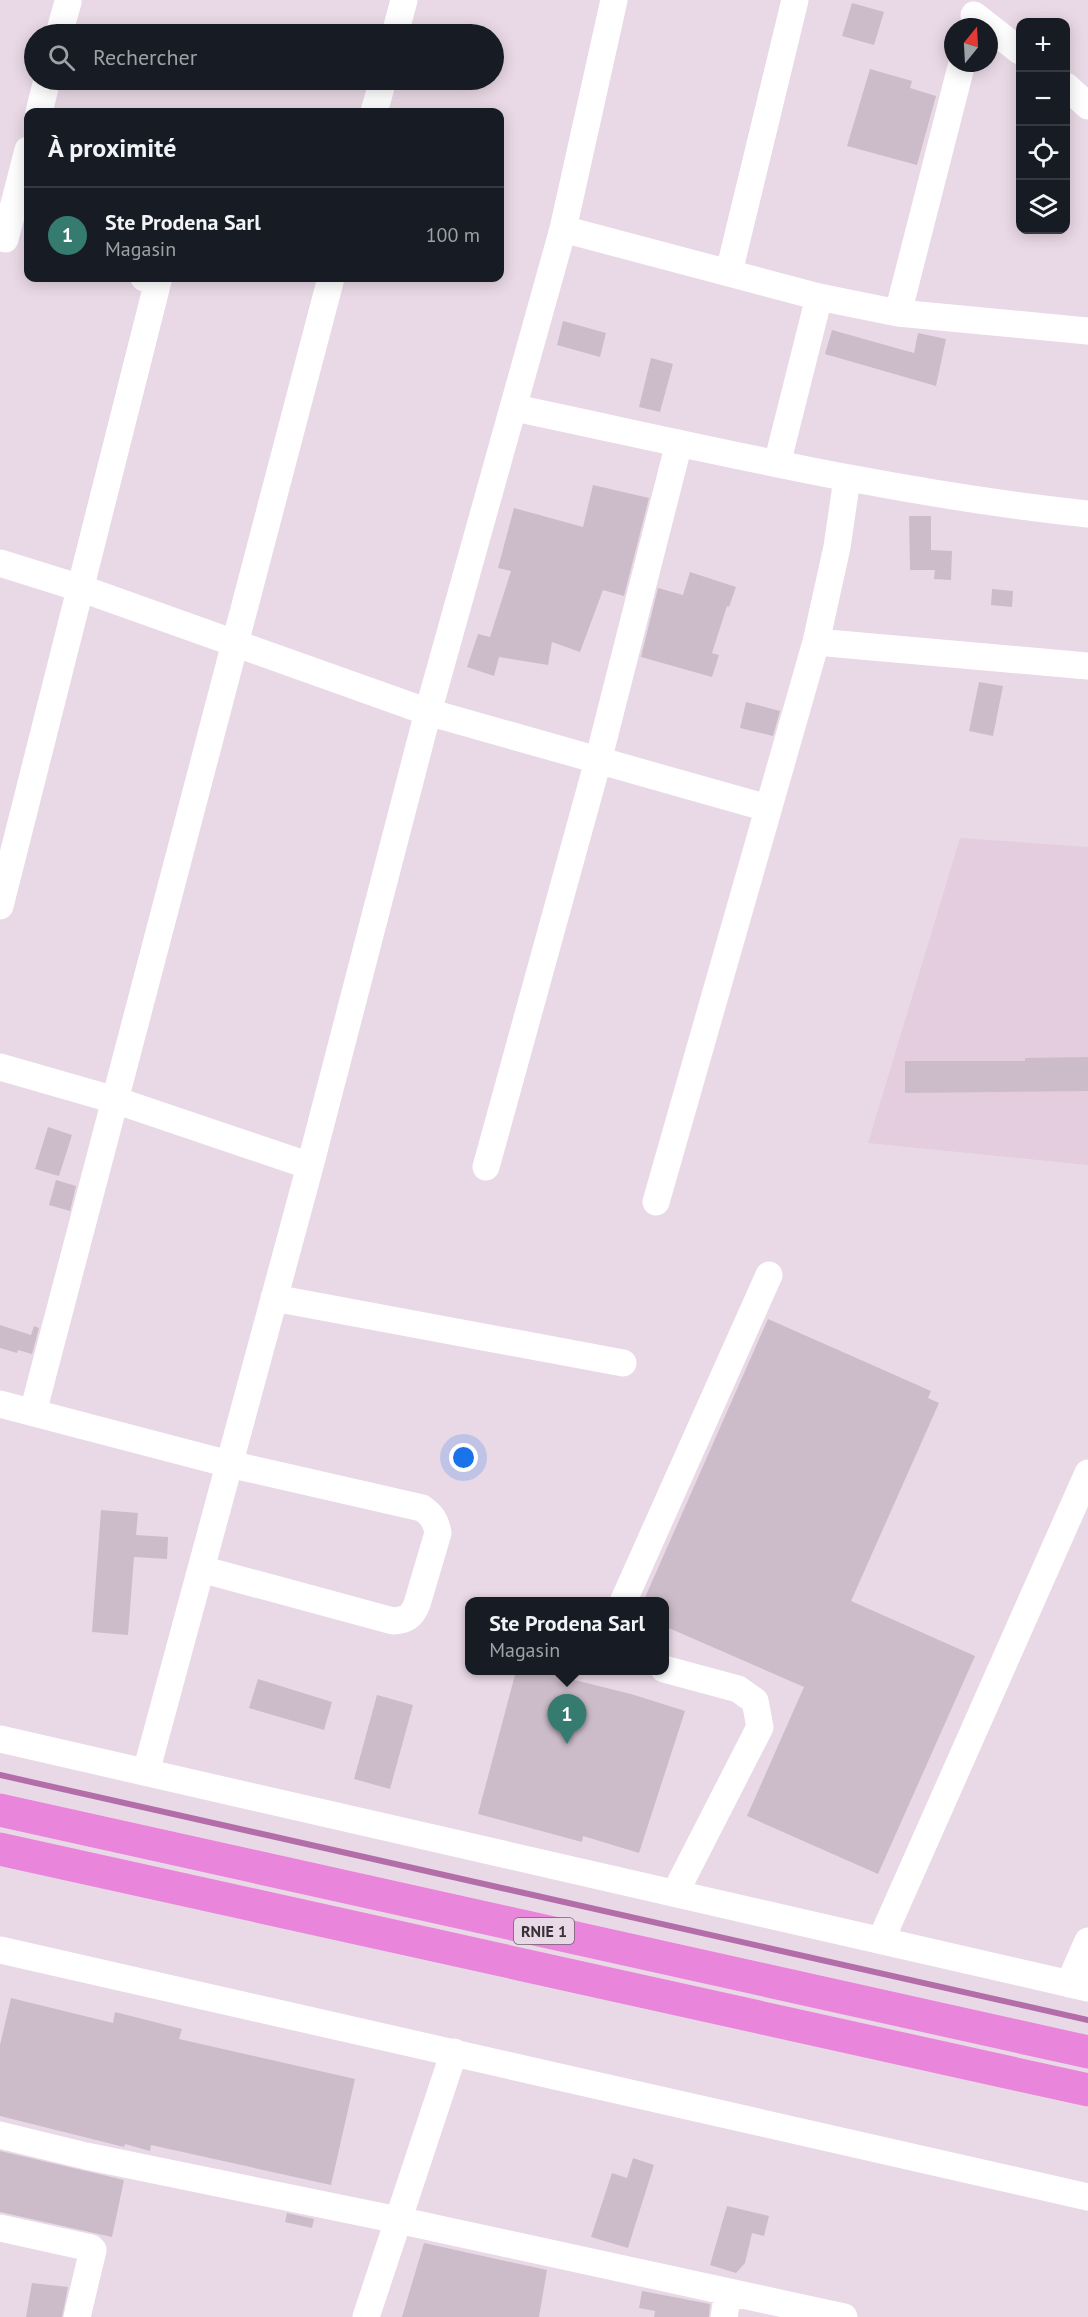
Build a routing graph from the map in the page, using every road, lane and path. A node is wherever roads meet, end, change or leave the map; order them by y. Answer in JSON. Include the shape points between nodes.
{"nodes":[{"id":1,"x":404,"y":0,"type":"edge"},
{"id":2,"x":614,"y":0,"type":"edge"},
{"id":3,"x":795,"y":0,"type":"edge"},
{"id":4,"x":68,"y":2,"type":"dead end"},
{"id":5,"x":975,"y":14,"type":"edge"},
{"id":6,"x":62,"y":24,"type":"edge"},
{"id":7,"x":398,"y":24,"type":"edge"},
{"id":8,"x":1016,"y":48,"type":"edge"},
{"id":9,"x":960,"y":72,"type":"edge"},
{"id":10,"x":44,"y":90,"type":"edge"},
{"id":11,"x":380,"y":90,"type":"edge"},
{"id":12,"x":1070,"y":90,"type":"edge"},
{"id":13,"x":1088,"y":106,"type":"edge"},
{"id":14,"x":40,"y":108,"type":"edge"},
{"id":15,"x":375,"y":108,"type":"edge"},
{"id":16,"x":24,"y":171,"type":"edge"},
{"id":17,"x":563,"y":229,"type":"junction"},
{"id":18,"x":11,"y":241,"type":"edge"},
{"id":19,"x":729,"y":272,"type":"junction"},
{"id":20,"x":158,"y":282,"type":"edge"},
{"id":21,"x":330,"y":282,"type":"edge"},
{"id":22,"x":819,"y":297,"type":"junction"},
{"id":23,"x":898,"y":313,"type":"junction"},
{"id":24,"x":1088,"y":331,"type":"edge"},
{"id":25,"x":515,"y":408,"type":"junction"},
{"id":26,"x":679,"y":443,"type":"junction"},
{"id":27,"x":777,"y":464,"type":"junction"},
{"id":28,"x":847,"y":479,"type":"junction"},
{"id":29,"x":1088,"y":514,"type":"edge"},
{"id":30,"x":0,"y":563,"type":"edge"},
{"id":31,"x":80,"y":588,"type":"junction"},
{"id":32,"x":816,"y":642,"type":"junction"},
{"id":33,"x":235,"y":645,"type":"junction"},
{"id":34,"x":1088,"y":666,"type":"edge"},
{"id":35,"x":428,"y":712,"type":"junction"},
{"id":36,"x":598,"y":761,"type":"junction"},
{"id":37,"x":767,"y":808,"type":"junction"},
{"id":38,"x":0,"y":906,"type":"edge"},
{"id":39,"x":0,"y":1066,"type":"edge"},
{"id":40,"x":115,"y":1100,"type":"junction"},
{"id":41,"x":310,"y":1167,"type":"junction"},
{"id":42,"x":486,"y":1167,"type":"dead end"},
{"id":43,"x":656,"y":1202,"type":"dead end"},
{"id":44,"x":769,"y":1275,"type":"dead end"},
{"id":45,"x":274,"y":1298,"type":"junction"},
{"id":46,"x":623,"y":1363,"type":"dead end"},
{"id":47,"x":0,"y":1404,"type":"edge"},
{"id":48,"x":33,"y":1412,"type":"junction"},
{"id":49,"x":229,"y":1464,"type":"junction"},
{"id":50,"x":1088,"y":1473,"type":"edge"},
{"id":51,"x":201,"y":1569,"type":"junction"},
{"id":52,"x":625,"y":1597,"type":"edge"},
{"id":53,"x":669,"y":1670,"type":"edge"},
{"id":54,"x":0,"y":1739,"type":"edge"},
{"id":55,"x":146,"y":1772,"type":"junction"},
{"id":56,"x":0,"y":1810,"type":"edge"},
{"id":57,"x":0,"y":1849,"type":"edge"},
{"id":58,"x":675,"y":1893,"type":"junction"},
{"id":59,"x":881,"y":1940,"type":"junction"},
{"id":60,"x":1088,"y":1941,"type":"edge"},
{"id":61,"x":0,"y":1950,"type":"edge"},
{"id":62,"x":1079,"y":1986,"type":"edge"},
{"id":63,"x":454,"y":2052,"type":"junction"},
{"id":64,"x":1088,"y":2052,"type":"edge"},
{"id":65,"x":1088,"y":2090,"type":"edge"},
{"id":66,"x":0,"y":2135,"type":"edge"},
{"id":67,"x":1088,"y":2197,"type":"edge"},
{"id":68,"x":398,"y":2220,"type":"junction"},
{"id":69,"x":0,"y":2228,"type":"edge"},
{"id":70,"x":726,"y":2304,"type":"edge"},
{"id":71,"x":77,"y":2317,"type":"edge"},
{"id":72,"x":366,"y":2317,"type":"edge"},
{"id":73,"x":844,"y":2317,"type":"edge"}],
"edges":[{"from":1,"to":7,"type":"street"},
{"from":2,"to":17,"type":"street"},
{"from":3,"to":19,"type":"street"},
{"from":4,"to":6,"type":"street"},
{"from":5,"to":8,"type":"street"},
{"from":9,"to":23,"type":"street"},
{"from":10,"to":14,"type":"street"},
{"from":11,"to":15,"type":"street"},
{"from":12,"to":13,"type":"street"},
{"from":16,"to":18,"type":"street"},
{"from":17,"to":19,"type":"street"},
{"from":17,"to":25,"type":"street"},
{"from":19,"to":22,"type":"street"},
{"from":20,"to":31,"type":"street"},
{"from":21,"to":33,"type":"street"},
{"from":22,"to":23,"type":"street"},
{"from":22,"to":27,"type":"street"},
{"from":23,"to":24,"type":"street"},
{"from":25,"to":26,"type":"street"},
{"from":25,"to":35,"type":"street"},
{"from":26,"to":27,"type":"street"},
{"from":26,"to":36,"type":"street"},
{"from":27,"to":28,"type":"street"},
{"from":28,"to":29,"type":"street"},
{"from":28,"to":32,"type":"street"},
{"from":30,"to":31,"type":"street"},
{"from":31,"to":33,"type":"street"},
{"from":31,"to":38,"type":"street"},
{"from":32,"to":34,"type":"street"},
{"from":32,"to":37,"type":"street"},
{"from":33,"to":35,"type":"street"},
{"from":33,"to":40,"type":"street"},
{"from":35,"to":36,"type":"street"},
{"from":35,"to":41,"type":"street"},
{"from":36,"to":37,"type":"street"},
{"from":36,"to":42,"type":"street"},
{"from":37,"to":43,"type":"street"},
{"from":39,"to":40,"type":"street"},
{"from":40,"to":41,"type":"street"},
{"from":40,"to":48,"type":"street"},
{"from":41,"to":45,"type":"street"},
{"from":44,"to":52,"type":"street"},
{"from":45,"to":46,"type":"street"},
{"from":45,"to":49,"type":"street"},
{"from":47,"to":48,"type":"street"},
{"from":48,"to":49,"type":"street"},
{"from":49,"to":51,"type":"street"},
{"from":49,"to":51,"type":"street","via":[[422,1508],[431,1514],[438,1533],[414,1612],[405,1620],[393,1621]]},
{"from":50,"to":59,"type":"street"},
{"from":51,"to":55,"type":"street"},
{"from":53,"to":58,"type":"street","via":[[738,1689],[755,1701],[760,1714],[760,1727]]},
{"from":54,"to":55,"type":"street"},
{"from":55,"to":58,"type":"street"},
{"from":56,"to":64,"type":"highway","number":"RNIE 1"},
{"from":57,"to":65,"type":"highway","number":"RNIE 1"},
{"from":58,"to":59,"type":"street"},
{"from":59,"to":62,"type":"street"},
{"from":60,"to":62,"type":"street"},
{"from":61,"to":63,"type":"street"},
{"from":63,"to":67,"type":"street"},
{"from":63,"to":68,"type":"street"},
{"from":66,"to":68,"type":"street"},
{"from":68,"to":70,"type":"street"},
{"from":68,"to":72,"type":"street"},
{"from":69,"to":71,"type":"street","via":[[93,2250]]},
{"from":70,"to":73,"type":"street"}]}
